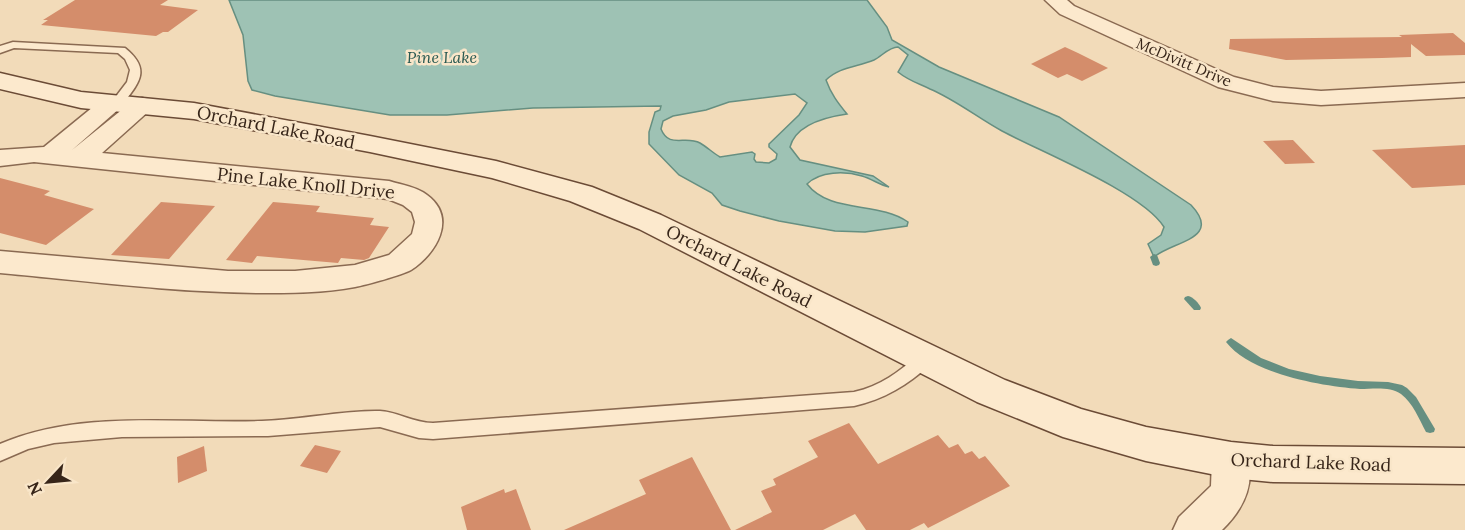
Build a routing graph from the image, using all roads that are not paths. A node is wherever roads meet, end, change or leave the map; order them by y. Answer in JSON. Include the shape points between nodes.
{"nodes":[{"id":1,"x":1050,"y":0,"type":"edge"},
{"id":2,"x":0,"y":50,"type":"edge"},
{"id":3,"x":0,"y":81,"type":"edge"},
{"id":4,"x":1465,"y":90,"type":"edge"},
{"id":5,"x":124,"y":104,"type":"junction"},
{"id":6,"x":49,"y":156,"type":"junction"},
{"id":7,"x":0,"y":158,"type":"edge"},
{"id":8,"x":79,"y":159,"type":"junction"},
{"id":9,"x":0,"y":262,"type":"edge"},
{"id":10,"x":925,"y":359,"type":"junction"},
{"id":11,"x":0,"y":453,"type":"edge"},
{"id":12,"x":1231,"y":460,"type":"junction"},
{"id":13,"x":1465,"y":466,"type":"edge"},
{"id":14,"x":1193,"y":530,"type":"edge"}],
"edges":[{"from":1,"to":4,"type":"street","name":"McDivitt Drive","via":[[1226,82],[1273,94],[1321,98]]},
{"from":2,"to":5,"type":"lane","via":[[13,45],[121,50],[131,57],[136,68],[135,81]]},
{"from":3,"to":5,"type":"main road","name":"Orchard Lake Road","via":[[70,98]]},
{"from":5,"to":6,"type":"street"},
{"from":5,"to":8,"type":"street"},
{"from":5,"to":10,"type":"main road","name":"Orchard Lake Road","via":[[194,111],[449,160],[581,194],[650,222]]},
{"from":6,"to":7,"type":"street","name":"Pine Lake Knoll Drive","via":[[21,154]]},
{"from":6,"to":8,"type":"street","name":"Pine Lake Knoll Drive"},
{"from":8,"to":9,"type":"street","name":"Pine Lake Knoll Drive","via":[[389,190],[408,195],[421,204],[428,215],[429,228],[419,249],[400,264],[372,274],[334,280],[154,278]]},
{"from":10,"to":11,"type":"lane","via":[[895,386],[854,399],[433,431],[410,429],[380,419],[253,429],[74,433],[29,440]]},
{"from":10,"to":12,"type":"main road","name":"Orchard Lake Road","via":[[991,392],[1077,424],[1155,446]]},
{"from":12,"to":13,"type":"main road","name":"Orchard Lake Road","via":[[1299,466]]},
{"from":12,"to":14,"type":"street","via":[[1229,494]]}]}
